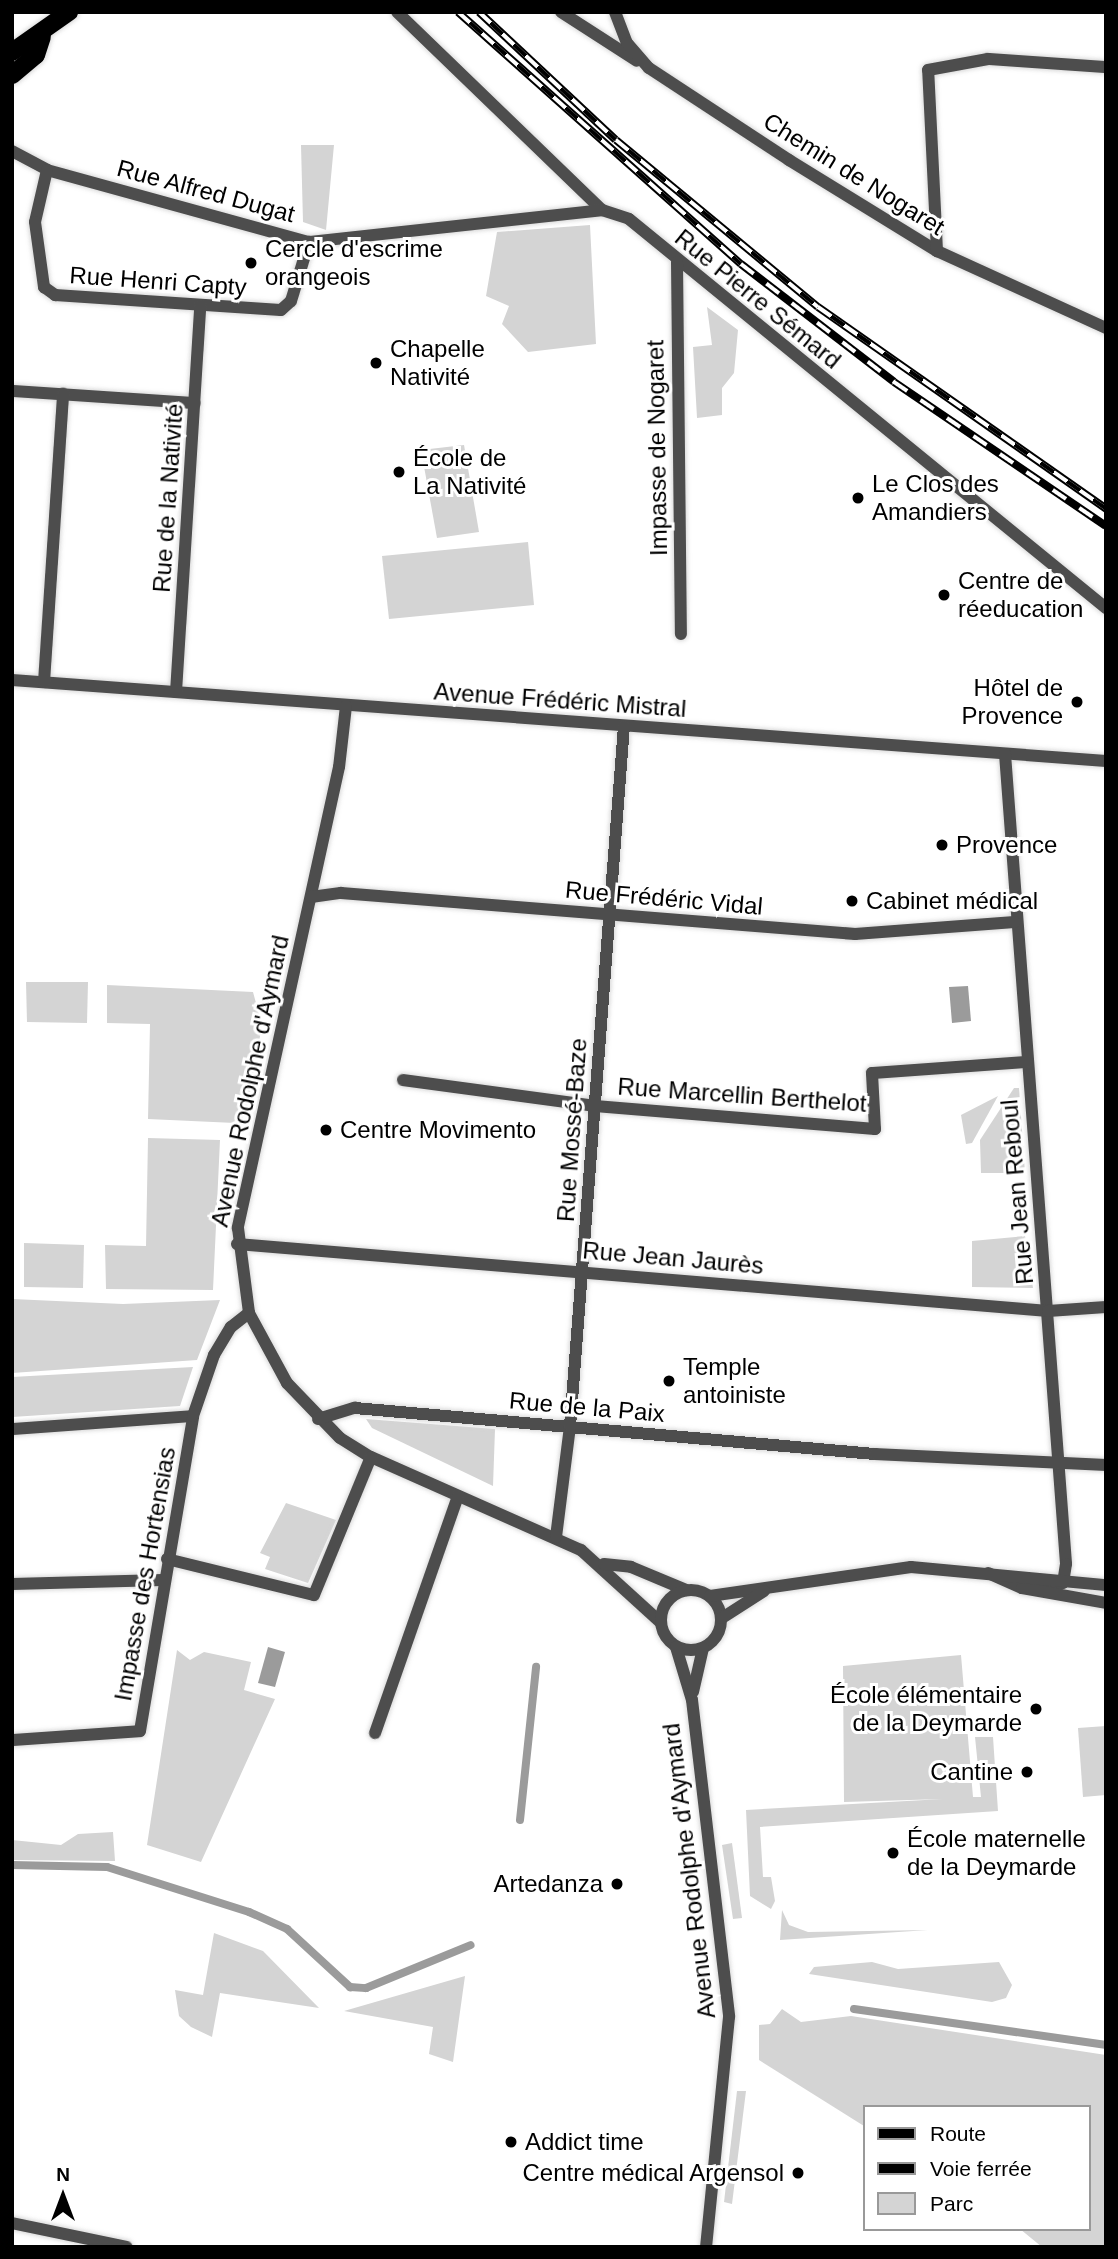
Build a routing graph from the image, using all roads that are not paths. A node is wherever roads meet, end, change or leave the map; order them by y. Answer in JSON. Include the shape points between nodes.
{"nodes":[{"id":1,"x":69,"y":12,"type":"edge"},
{"id":2,"x":397,"y":12,"type":"edge"},
{"id":3,"x":561,"y":12,"type":"edge"},
{"id":4,"x":615,"y":12,"type":"edge"},
{"id":5,"x":42,"y":37,"type":"junction"},
{"id":6,"x":12,"y":52,"type":"edge"},
{"id":7,"x":1106,"y":67,"type":"edge"},
{"id":8,"x":649,"y":68,"type":"junction"},
{"id":9,"x":12,"y":75,"type":"edge"},
{"id":10,"x":12,"y":151,"type":"edge"},
{"id":11,"x":47,"y":170,"type":"junction"},
{"id":12,"x":602,"y":210,"type":"junction"},
{"id":13,"x":309,"y":243,"type":"junction"},
{"id":14,"x":937,"y":251,"type":"junction"},
{"id":15,"x":677,"y":262,"type":"junction"},
{"id":16,"x":200,"y":306,"type":"junction"},
{"id":17,"x":1106,"y":328,"type":"edge"},
{"id":18,"x":12,"y":391,"type":"edge"},
{"id":19,"x":63,"y":394,"type":"junction"},
{"id":20,"x":195,"y":403,"type":"junction"},
{"id":21,"x":1106,"y":608,"type":"edge"},
{"id":22,"x":681,"y":634,"type":"dead end"},
{"id":23,"x":12,"y":680,"type":"edge"},
{"id":24,"x":44,"y":682,"type":"junction"},
{"id":25,"x":176,"y":692,"type":"junction"},
{"id":26,"x":346,"y":706,"type":"junction"},
{"id":27,"x":624,"y":726,"type":"junction"},
{"id":28,"x":1005,"y":754,"type":"junction"},
{"id":29,"x":1106,"y":761,"type":"edge"},
{"id":30,"x":311,"y":897,"type":"junction"},
{"id":31,"x":608,"y":915,"type":"junction"},
{"id":32,"x":1015,"y":922,"type":"junction"},
{"id":33,"x":1027,"y":1062,"type":"junction"},
{"id":34,"x":403,"y":1080,"type":"dead end"},
{"id":35,"x":595,"y":1106,"type":"junction"},
{"id":36,"x":237,"y":1244,"type":"junction"},
{"id":37,"x":582,"y":1272,"type":"junction"},
{"id":38,"x":1106,"y":1307,"type":"edge"},
{"id":39,"x":1048,"y":1311,"type":"junction"},
{"id":40,"x":249,"y":1313,"type":"junction"},
{"id":41,"x":193,"y":1416,"type":"junction"},
{"id":42,"x":317,"y":1419,"type":"junction"},
{"id":43,"x":570,"y":1426,"type":"junction"},
{"id":44,"x":12,"y":1429,"type":"edge"},
{"id":45,"x":371,"y":1457,"type":"junction"},
{"id":46,"x":1060,"y":1465,"type":"junction"},
{"id":47,"x":1106,"y":1465,"type":"edge"},
{"id":48,"x":458,"y":1496,"type":"junction"},
{"id":49,"x":556,"y":1537,"type":"junction"},
{"id":50,"x":167,"y":1559,"type":"junction"},
{"id":51,"x":603,"y":1564,"type":"junction"},
{"id":52,"x":981,"y":1570,"type":"junction"},
{"id":53,"x":1065,"y":1579,"type":"junction"},
{"id":54,"x":163,"y":1580,"type":"junction"},
{"id":55,"x":12,"y":1584,"type":"edge"},
{"id":56,"x":1106,"y":1585,"type":"edge"},
{"id":57,"x":1022,"y":1588,"type":"junction"},
{"id":58,"x":767,"y":1589,"type":"junction"},
{"id":59,"x":686,"y":1590,"type":"junction"},
{"id":60,"x":710,"y":1596,"type":"junction"},
{"id":61,"x":1106,"y":1603,"type":"edge"},
{"id":62,"x":722,"y":1618,"type":"junction"},
{"id":63,"x":660,"y":1622,"type":"junction"},
{"id":64,"x":676,"y":1647,"type":"junction"},
{"id":65,"x":703,"y":1648,"type":"junction"},
{"id":66,"x":692,"y":1700,"type":"junction"},
{"id":67,"x":375,"y":1732,"type":"dead end"},
{"id":68,"x":12,"y":1740,"type":"edge"},
{"id":69,"x":12,"y":2223,"type":"edge"},
{"id":70,"x":127,"y":2247,"type":"edge"},
{"id":71,"x":706,"y":2247,"type":"edge"}],
"edges":[{"from":1,"to":5,"type":"main road"},
{"from":2,"to":12,"type":"street","name":"Rue Pierre Sémard"},
{"from":3,"to":8,"type":"street"},
{"from":4,"to":8,"type":"street","name":"Chemin de Nogaret","via":[[627,43]]},
{"from":5,"to":6,"type":"main road"},
{"from":5,"to":9,"type":"main road","via":[[36,55]]},
{"from":7,"to":14,"type":"street","via":[[988,59],[928,70]]},
{"from":8,"to":14,"type":"street","name":"Chemin de Nogaret"},
{"from":10,"to":11,"type":"street","name":"Rue Alfred Dugat"},
{"from":11,"to":13,"type":"street","name":"Rue Alfred Dugat"},
{"from":11,"to":16,"type":"street","name":"Rue Henri Capty","via":[[35,222],[44,286],[55,295]]},
{"from":12,"to":13,"type":"street","name":"Rue Alfred Dugat"},
{"from":12,"to":15,"type":"street","name":"Rue Pierre Sémard","via":[[629,219]]},
{"from":13,"to":16,"type":"street","name":"Rue Henri Capty","via":[[286,308]]},
{"from":14,"to":17,"type":"street","name":"Chemin de Nogaret"},
{"from":15,"to":21,"type":"street","name":"Rue Pierre Sémard"},
{"from":15,"to":22,"type":"street","name":"Impasse de Nogaret"},
{"from":16,"to":20,"type":"street","name":"Rue de la Nativité"},
{"from":18,"to":19,"type":"street"},
{"from":19,"to":20,"type":"street"},
{"from":19,"to":24,"type":"street"},
{"from":20,"to":25,"type":"street","name":"Rue de la Nativité"},
{"from":23,"to":24,"type":"street","name":"Avenue Frédéric Mistral"},
{"from":24,"to":25,"type":"street","name":"Avenue Frédéric Mistral"},
{"from":25,"to":26,"type":"street","name":"Avenue Frédéric Mistral"},
{"from":26,"to":27,"type":"street","name":"Avenue Frédéric Mistral"},
{"from":26,"to":30,"type":"street","name":"Avenue Rodolphe d'Aymard"},
{"from":27,"to":28,"type":"street","name":"Avenue Frédéric Mistral"},
{"from":27,"to":31,"type":"street","name":"Rue Mossé-Baze"},
{"from":28,"to":29,"type":"street","name":"Avenue Frédéric Mistral"},
{"from":28,"to":32,"type":"street","name":"Rue Jean Reboul"},
{"from":30,"to":31,"type":"street","name":"Rue Frédéric Vidal","via":[[341,893]]},
{"from":30,"to":36,"type":"street","name":"Avenue Rodolphe d'Aymard"},
{"from":31,"to":32,"type":"street","name":"Rue Frédéric Vidal","via":[[855,934]]},
{"from":31,"to":35,"type":"street","name":"Rue Mossé-Baze"},
{"from":32,"to":33,"type":"street","name":"Rue Jean Reboul"},
{"from":33,"to":35,"type":"street","name":"Rue Marcellin Berthelot","via":[[872,1073],[875,1129]]},
{"from":33,"to":39,"type":"street","name":"Rue Jean Reboul"},
{"from":34,"to":35,"type":"street","name":"Rue Marcellin Berthelot"},
{"from":35,"to":37,"type":"street","name":"Rue Mossé-Baze"},
{"from":36,"to":37,"type":"street","name":"Rue Jean Jaurès"},
{"from":36,"to":40,"type":"street","name":"Avenue Rodolphe d'Aymard"},
{"from":37,"to":39,"type":"street","name":"Rue Jean Jaurès"},
{"from":37,"to":43,"type":"street","name":"Rue Mossé-Baze"},
{"from":38,"to":39,"type":"street","name":"Rue Jean Jaurès"},
{"from":39,"to":46,"type":"street","name":"Rue Jean Reboul"},
{"from":40,"to":41,"type":"street","name":"Impasse des Hortensias","via":[[231,1327],[214,1355]]},
{"from":40,"to":42,"type":"street","name":"Avenue Rodolphe d'Aymard","via":[[287,1383]]},
{"from":41,"to":44,"type":"street"},
{"from":41,"to":50,"type":"street","name":"Impasse des Hortensias"},
{"from":42,"to":43,"type":"street","name":"Rue de la Paix","via":[[355,1408]]},
{"from":42,"to":45,"type":"street","name":"Avenue Rodolphe d'Aymard"},
{"from":43,"to":46,"type":"street","name":"Rue de la Paix"},
{"from":43,"to":49,"type":"street","name":"Rue Mossé-Baze"},
{"from":45,"to":48,"type":"street","name":"Avenue Rodolphe d'Aymard"},
{"from":45,"to":50,"type":"street","via":[[314,1595]]},
{"from":46,"to":47,"type":"street","name":"Rue de la Paix"},
{"from":46,"to":53,"type":"street","name":"Rue Jean Reboul"},
{"from":48,"to":49,"type":"street","name":"Avenue Rodolphe d'Aymard"},
{"from":48,"to":67,"type":"street"},
{"from":49,"to":51,"type":"street","name":"Avenue Rodolphe d'Aymard"},
{"from":50,"to":54,"type":"street","name":"Impasse des Hortensias"},
{"from":51,"to":59,"type":"street","name":"Avenue Rodolphe d'Aymard","via":[[631,1567]]},
{"from":51,"to":63,"type":"street","name":"Avenue Rodolphe d'Aymard"},
{"from":52,"to":53,"type":"street"},
{"from":52,"to":57,"type":"street"},
{"from":52,"to":58,"type":"street","via":[[911,1567]]},
{"from":53,"to":56,"type":"street"},
{"from":53,"to":57,"type":"street","via":[[1058,1586]]},
{"from":54,"to":55,"type":"street"},
{"from":54,"to":68,"type":"street","name":"Impasse des Hortensias","via":[[140,1731]]},
{"from":57,"to":61,"type":"street"},
{"from":58,"to":60,"type":"street"},
{"from":58,"to":62,"type":"street"},
{"from":59,"to":60,"type":"street","name":"Avenue Rodolphe d'Aymard"},
{"from":59,"to":63,"type":"street","via":[[667,1601]]},
{"from":60,"to":62,"type":"street"},
{"from":62,"to":65,"type":"street","name":"Avenue Rodolphe d'Aymard","via":[[717,1636]]},
{"from":63,"to":64,"type":"street","name":"Avenue Rodolphe d'Aymard"},
{"from":64,"to":65,"type":"street"},
{"from":64,"to":66,"type":"street","name":"Avenue Rodolphe d'Aymard"},
{"from":65,"to":66,"type":"street","name":"Avenue Rodolphe d'Aymard"},
{"from":66,"to":71,"type":"street","name":"Avenue Rodolphe d'Aymard","via":[[729,2017]]},
{"from":69,"to":70,"type":"street"}]}
